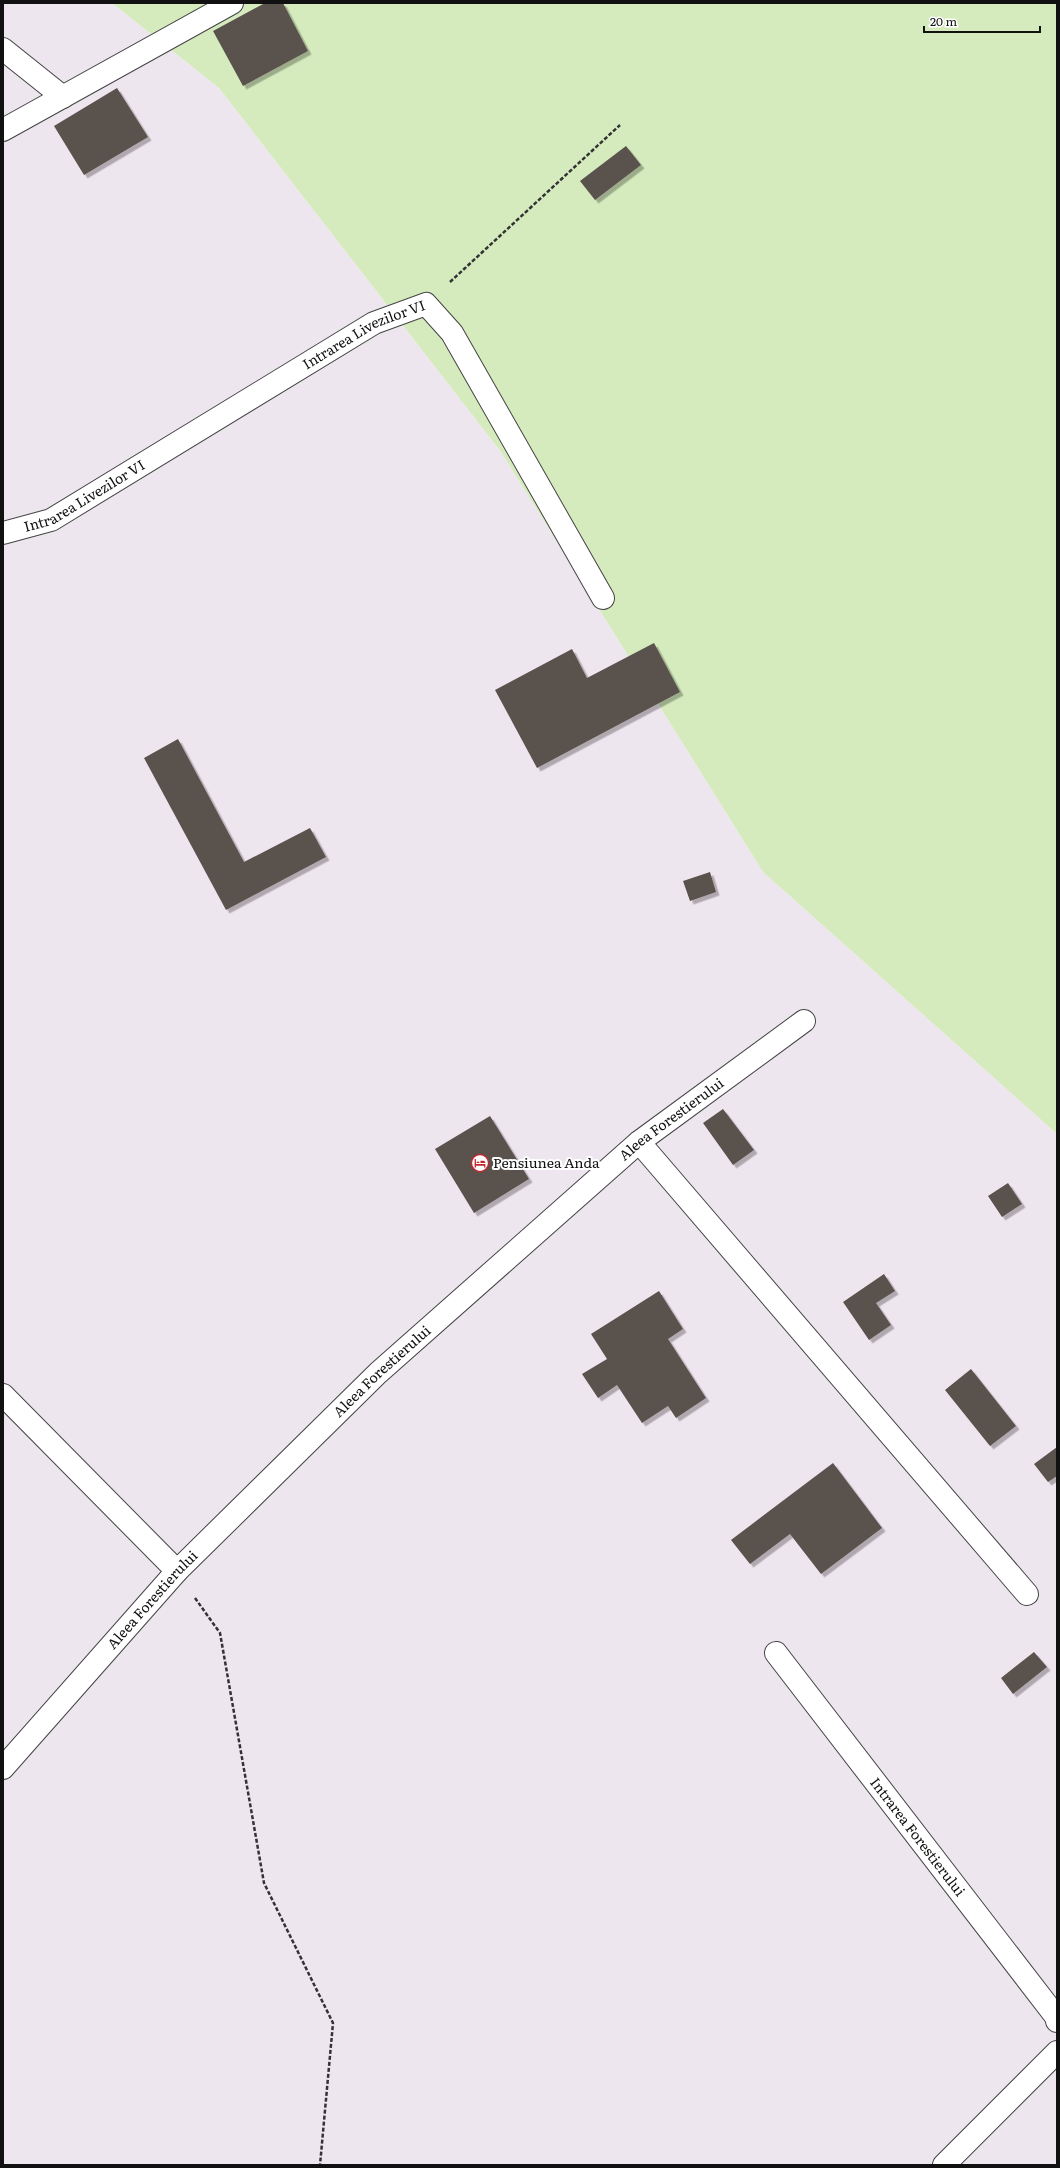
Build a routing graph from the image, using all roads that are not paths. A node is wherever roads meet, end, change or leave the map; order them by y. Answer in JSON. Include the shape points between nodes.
{"nodes":[{"id":1,"x":232,"y":3,"type":"edge"},
{"id":2,"x":3,"y":49,"type":"edge"},
{"id":3,"x":63,"y":96,"type":"junction"},
{"id":4,"x":3,"y":130,"type":"edge"},
{"id":5,"x":3,"y":533,"type":"edge"},
{"id":6,"x":603,"y":598,"type":"dead end"},
{"id":7,"x":804,"y":1021,"type":"dead end"},
{"id":8,"x":639,"y":1142,"type":"junction"},
{"id":9,"x":3,"y":1395,"type":"edge"},
{"id":10,"x":177,"y":1571,"type":"junction"},
{"id":11,"x":1027,"y":1594,"type":"dead end"},
{"id":12,"x":776,"y":1653,"type":"dead end"},
{"id":13,"x":3,"y":1768,"type":"edge"},
{"id":14,"x":1057,"y":2021,"type":"edge"},
{"id":15,"x":1057,"y":2052,"type":"edge"},
{"id":16,"x":944,"y":2165,"type":"edge"}],
"edges":[{"from":1,"to":3,"type":"street"},
{"from":2,"to":3,"type":"street"},
{"from":3,"to":4,"type":"street"},
{"from":5,"to":6,"type":"street","name":"Intrarea Livezilor VI","via":[[51,520],[374,323],[426,304],[452,333]]},
{"from":7,"to":8,"type":"street","name":"Aleea Forestierului"},
{"from":8,"to":10,"type":"street","name":"Aleea Forestierului","via":[[378,1373]]},
{"from":8,"to":11,"type":"street"},
{"from":9,"to":10,"type":"street"},
{"from":10,"to":13,"type":"street","name":"Aleea Forestierului"},
{"from":12,"to":14,"type":"street","name":"Intrarea Forestierului"},
{"from":15,"to":16,"type":"street"}]}
